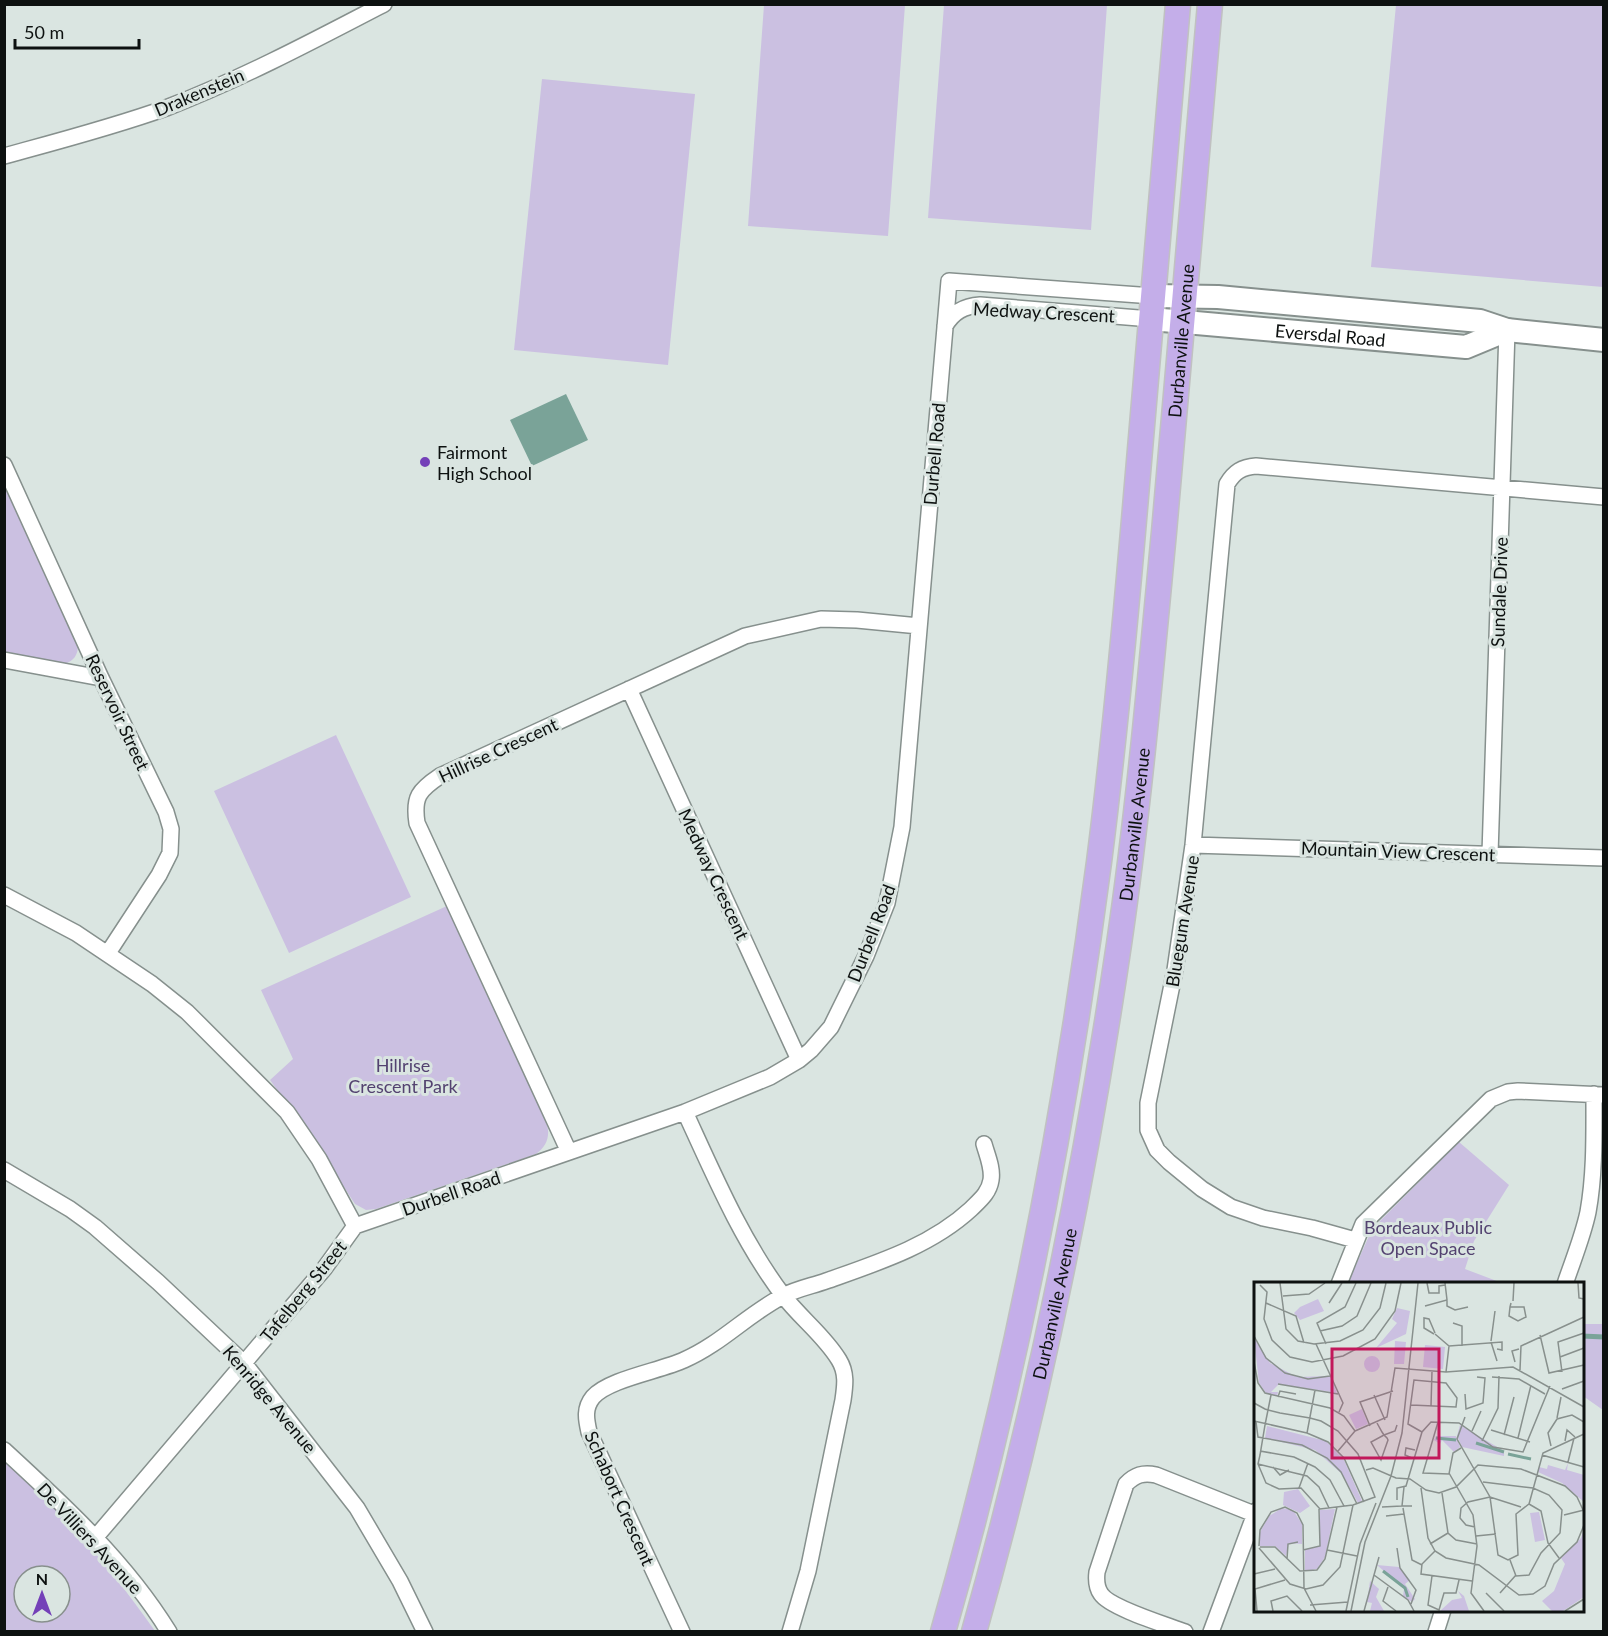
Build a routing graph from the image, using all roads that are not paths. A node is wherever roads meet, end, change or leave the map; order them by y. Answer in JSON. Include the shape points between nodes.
{"nodes":[{"id":1,"x":384,"y":4,"type":"edge"},
{"id":2,"x":1178,"y":4,"type":"edge"},
{"id":3,"x":1210,"y":4,"type":"edge"},
{"id":4,"x":4,"y":156,"type":"edge"},
{"id":5,"x":949,"y":281,"type":"joint"},
{"id":6,"x":1184,"y":296,"type":"junction"},
{"id":7,"x":1152,"y":308,"type":"junction"},
{"id":8,"x":1182,"y":321,"type":"junction"},
{"id":9,"x":945,"y":326,"type":"junction"},
{"id":10,"x":1507,"y":330,"type":"junction"},
{"id":11,"x":1604,"y":340,"type":"edge"},
{"id":12,"x":4,"y":465,"type":"edge"},
{"id":13,"x":1502,"y":489,"type":"junction"},
{"id":14,"x":1604,"y":498,"type":"edge"},
{"id":15,"x":919,"y":626,"type":"junction"},
{"id":16,"x":4,"y":660,"type":"edge"},
{"id":17,"x":101,"y":678,"type":"junction"},
{"id":18,"x":629,"y":689,"type":"junction"},
{"id":19,"x":1193,"y":844,"type":"junction"},
{"id":20,"x":1490,"y":855,"type":"junction"},
{"id":21,"x":1604,"y":858,"type":"edge"},
{"id":22,"x":4,"y":896,"type":"edge"},
{"id":23,"x":108,"y":953,"type":"junction"},
{"id":24,"x":799,"y":1059,"type":"junction"},
{"id":25,"x":1599,"y":1094,"type":"edge"},
{"id":26,"x":686,"y":1112,"type":"junction"},
{"id":27,"x":984,"y":1144,"type":"dead end"},
{"id":28,"x":569,"y":1152,"type":"junction"},
{"id":29,"x":4,"y":1170,"type":"edge"},
{"id":30,"x":355,"y":1227,"type":"junction"},
{"id":31,"x":1355,"y":1240,"type":"junction"},
{"id":32,"x":1340,"y":1282,"type":"edge"},
{"id":33,"x":1566,"y":1282,"type":"edge"},
{"id":34,"x":783,"y":1296,"type":"junction"},
{"id":35,"x":244,"y":1364,"type":"junction"},
{"id":36,"x":4,"y":1450,"type":"edge"},
{"id":37,"x":1254,"y":1513,"type":"edge"},
{"id":38,"x":1254,"y":1516,"type":"edge"},
{"id":39,"x":94,"y":1538,"type":"junction"},
{"id":40,"x":1443,"y":1612,"type":"edge"},
{"id":41,"x":168,"y":1632,"type":"edge"},
{"id":42,"x":425,"y":1632,"type":"edge"},
{"id":43,"x":682,"y":1632,"type":"edge"},
{"id":44,"x":790,"y":1632,"type":"edge"},
{"id":45,"x":942,"y":1632,"type":"edge"},
{"id":46,"x":974,"y":1632,"type":"edge"},
{"id":47,"x":1185,"y":1632,"type":"edge"},
{"id":48,"x":1211,"y":1632,"type":"edge"},
{"id":49,"x":1436,"y":1632,"type":"edge"}],
"edges":[{"from":1,"to":4,"type":"street","name":"Drakenstein","via":[[166,107]]},
{"from":2,"to":7,"type":"main road","name":"Durbanville Avenue"},
{"from":3,"to":6,"type":"main road","name":"Durbanville Avenue"},
{"from":5,"to":7,"type":"street","name":"Medway Crescent"},
{"from":5,"to":9,"type":"street","name":"Durbell Road"},
{"from":6,"to":7,"type":"street","name":"Eversdal Road"},
{"from":6,"to":8,"type":"main road","name":"Durbanville Avenue"},
{"from":6,"to":10,"type":"street","name":"Eversdal Road","via":[[1480,321]]},
{"from":7,"to":8,"type":"street","name":"Eversdal Road"},
{"from":7,"to":9,"type":"street","name":"Medway Crescent","via":[[980,305],[960,310]]},
{"from":7,"to":45,"type":"main road","name":"Durbanville Avenue","via":[[1113,741],[1078,1005],[1031,1267],[994,1432]]},
{"from":8,"to":10,"type":"street","name":"Eversdal Road","via":[[1466,347]]},
{"from":8,"to":46,"type":"main road","name":"Durbanville Avenue","via":[[1153,655],[1119,942],[1083,1161],[1052,1314],[1010,1498]]},
{"from":9,"to":15,"type":"street","name":"Durbell Road"},
{"from":10,"to":11,"type":"street","name":"Eversdal Road"},
{"from":10,"to":13,"type":"street","name":"Sundale Drive"},
{"from":12,"to":17,"type":"street","name":"Reservoir Street"},
{"from":13,"to":14,"type":"street"},
{"from":13,"to":19,"type":"street","name":"Bluegum Avenue","via":[[1256,466],[1236,472],[1225,492]]},
{"from":13,"to":20,"type":"street","name":"Sundale Drive"},
{"from":15,"to":18,"type":"street","name":"Hillrise Crescent","via":[[821,619],[786,626],[745,636]]},
{"from":15,"to":24,"type":"street","name":"Durbell Road","via":[[903,827],[887,903],[831,1027]]},
{"from":16,"to":17,"type":"street"},
{"from":17,"to":23,"type":"street","name":"Reservoir Street","via":[[171,829],[170,853],[159,875]]},
{"from":18,"to":24,"type":"street","name":"Medway Crescent"},
{"from":18,"to":28,"type":"street","name":"Hillrise Crescent","via":[[440,777],[420,792],[416,801],[417,823]]},
{"from":19,"to":20,"type":"street","name":"Mountain View Crescent"},
{"from":19,"to":31,"type":"street","name":"Bluegum Avenue","via":[[1175,970],[1148,1103],[1152,1140],[1169,1162],[1232,1207]]},
{"from":20,"to":21,"type":"street","name":"Mountain View Crescent"},
{"from":22,"to":23,"type":"street","name":"Tafelberg Street"},
{"from":23,"to":30,"type":"street","name":"Tafelberg Street","via":[[187,1012],[286,1112],[319,1159]]},
{"from":24,"to":26,"type":"street","name":"Durbell Road","via":[[770,1077]]},
{"from":25,"to":31,"type":"street","via":[[1518,1091],[1491,1100],[1370,1216]]},
{"from":25,"to":33,"type":"street","via":[[1591,1193]]},
{"from":26,"to":28,"type":"street","name":"Durbell Road"},
{"from":26,"to":34,"type":"street","via":[[737,1223]]},
{"from":27,"to":34,"type":"street","name":"Schabort Crescent","via":[[992,1177],[989,1187],[946,1230],[908,1249]]},
{"from":28,"to":30,"type":"street","name":"Durbell Road"},
{"from":29,"to":35,"type":"street","name":"Kenridge Avenue","via":[[94,1227]]},
{"from":30,"to":35,"type":"street","name":"Tafelberg Street"},
{"from":31,"to":32,"type":"street"},
{"from":34,"to":43,"type":"street","name":"Schabort Crescent","via":[[708,1349],[605,1387],[588,1404],[589,1431]]},
{"from":34,"to":44,"type":"street","via":[[840,1361],[845,1383],[808,1571]]},
{"from":35,"to":39,"type":"street","name":"Tafelberg Street"},
{"from":35,"to":42,"type":"street","name":"Kenridge Avenue","via":[[357,1508]]},
{"from":36,"to":39,"type":"street","name":"De Villiers Avenue"},
{"from":37,"to":47,"type":"street","via":[[1156,1474],[1137,1475],[1126,1484],[1097,1572],[1097,1586],[1111,1604]]},
{"from":38,"to":48,"type":"street"},
{"from":39,"to":41,"type":"street","name":"De Villiers Avenue","via":[[132,1580]]},
{"from":40,"to":49,"type":"street"}]}
